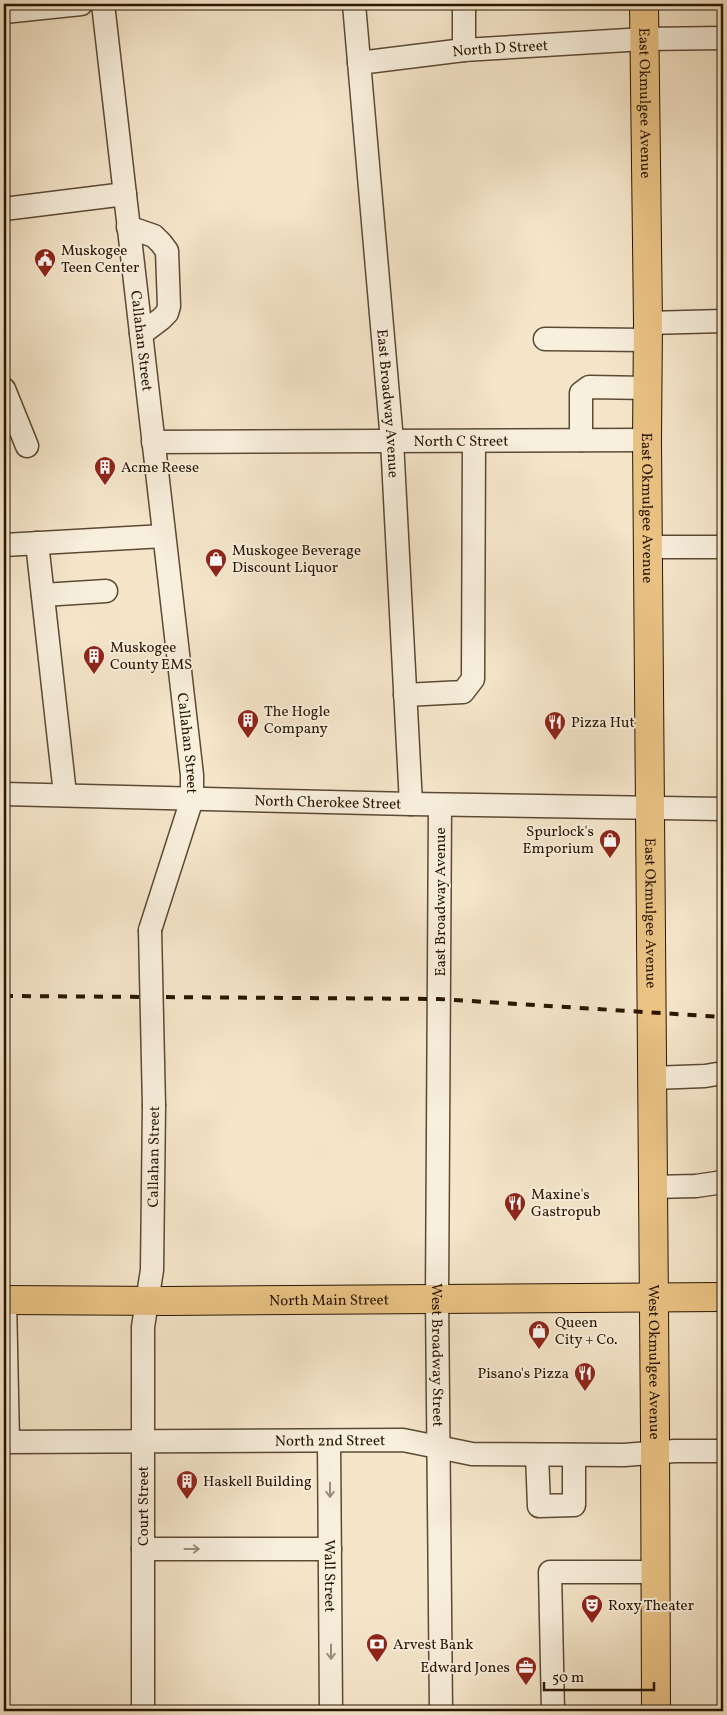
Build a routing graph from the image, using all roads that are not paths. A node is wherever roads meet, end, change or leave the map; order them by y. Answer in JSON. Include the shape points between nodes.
{"nodes":[{"id":1,"x":81,"y":4,"type":"edge"},
{"id":2,"x":103,"y":4,"type":"edge"},
{"id":3,"x":354,"y":4,"type":"edge"},
{"id":4,"x":464,"y":4,"type":"edge"},
{"id":5,"x":644,"y":4,"type":"edge"},
{"id":6,"x":4,"y":12,"type":"edge"},
{"id":7,"x":723,"y":38,"type":"edge"},
{"id":8,"x":644,"y":39,"type":"junction"},
{"id":9,"x":464,"y":50,"type":"junction"},
{"id":10,"x":359,"y":64,"type":"junction"},
{"id":11,"x":124,"y":194,"type":"junction"},
{"id":12,"x":4,"y":210,"type":"edge"},
{"id":13,"x":128,"y":227,"type":"junction"},
{"id":14,"x":723,"y":321,"type":"edge"},
{"id":15,"x":648,"y":331,"type":"junction"},
{"id":16,"x":141,"y":334,"type":"junction"},
{"id":17,"x":545,"y":339,"type":"dead end"},
{"id":18,"x":648,"y":388,"type":"junction"},
{"id":19,"x":4,"y":389,"type":"edge"},
{"id":20,"x":581,"y":440,"type":"junction"},
{"id":21,"x":647,"y":440,"type":"junction"},
{"id":22,"x":392,"y":441,"type":"junction"},
{"id":23,"x":474,"y":441,"type":"junction"},
{"id":24,"x":153,"y":442,"type":"junction"},
{"id":25,"x":27,"y":446,"type":"dead end"},
{"id":26,"x":164,"y":536,"type":"junction"},
{"id":27,"x":37,"y":543,"type":"junction"},
{"id":28,"x":4,"y":545,"type":"edge"},
{"id":29,"x":648,"y":547,"type":"junction"},
{"id":30,"x":723,"y":547,"type":"edge"},
{"id":31,"x":106,"y":590,"type":"dead end"},
{"id":32,"x":43,"y":595,"type":"junction"},
{"id":33,"x":406,"y":695,"type":"junction"},
{"id":34,"x":4,"y":794,"type":"edge"},
{"id":35,"x":65,"y":794,"type":"junction"},
{"id":36,"x":192,"y":799,"type":"junction"},
{"id":37,"x":411,"y":804,"type":"junction"},
{"id":38,"x":440,"y":805,"type":"junction"},
{"id":39,"x":650,"y":808,"type":"junction"},
{"id":40,"x":723,"y":809,"type":"edge"},
{"id":41,"x":439,"y":999,"type":"joint"},
{"id":42,"x":652,"y":1012,"type":"joint"},
{"id":43,"x":723,"y":1073,"type":"edge"},
{"id":44,"x":652,"y":1078,"type":"junction"},
{"id":45,"x":723,"y":1182,"type":"edge"},
{"id":46,"x":652,"y":1187,"type":"junction"},
{"id":47,"x":723,"y":1297,"type":"edge"},
{"id":48,"x":437,"y":1298,"type":"junction"},
{"id":49,"x":654,"y":1298,"type":"junction"},
{"id":50,"x":5,"y":1300,"type":"edge"},
{"id":51,"x":147,"y":1300,"type":"junction"},
{"id":52,"x":330,"y":1441,"type":"junction"},
{"id":53,"x":6,"y":1442,"type":"edge"},
{"id":54,"x":144,"y":1442,"type":"junction"},
{"id":55,"x":438,"y":1447,"type":"junction"},
{"id":56,"x":723,"y":1451,"type":"edge"},
{"id":57,"x":655,"y":1452,"type":"junction"},
{"id":58,"x":537,"y":1455,"type":"junction"},
{"id":59,"x":574,"y":1455,"type":"junction"},
{"id":60,"x":143,"y":1549,"type":"junction"},
{"id":61,"x":330,"y":1549,"type":"junction"},
{"id":62,"x":655,"y":1572,"type":"junction"},
{"id":63,"x":143,"y":1711,"type":"edge"},
{"id":64,"x":331,"y":1711,"type":"edge"},
{"id":65,"x":441,"y":1711,"type":"edge"},
{"id":66,"x":553,"y":1711,"type":"edge"},
{"id":67,"x":656,"y":1711,"type":"edge"}],
"edges":[{"from":1,"to":6,"type":"street"},
{"from":2,"to":11,"type":"street","name":"Callahan Street"},
{"from":3,"to":10,"type":"street","name":"East Broadway Avenue"},
{"from":4,"to":9,"type":"street"},
{"from":5,"to":8,"type":"main road","name":"East Okmulgee Avenue"},
{"from":7,"to":8,"type":"street","name":"North D Street"},
{"from":8,"to":9,"type":"street","name":"North D Street"},
{"from":8,"to":15,"type":"main road","name":"East Okmulgee Avenue"},
{"from":9,"to":10,"type":"street","name":"North D Street"},
{"from":10,"to":22,"type":"street","name":"East Broadway Avenue"},
{"from":11,"to":12,"type":"street"},
{"from":11,"to":13,"type":"street","name":"Callahan Street"},
{"from":13,"to":16,"type":"street","name":"Callahan Street"},
{"from":13,"to":16,"type":"street","via":[[154,236],[166,251],[167,313]]},
{"from":14,"to":15,"type":"street"},
{"from":15,"to":17,"type":"street"},
{"from":15,"to":18,"type":"main road","name":"East Okmulgee Avenue"},
{"from":16,"to":24,"type":"street","name":"Callahan Street"},
{"from":18,"to":20,"type":"street","via":[[589,387],[581,393]]},
{"from":18,"to":21,"type":"main road","name":"East Okmulgee Avenue"},
{"from":19,"to":25,"type":"street"},
{"from":20,"to":21,"type":"street","name":"North C Street"},
{"from":20,"to":23,"type":"street","name":"North C Street"},
{"from":21,"to":29,"type":"main road","name":"East Okmulgee Avenue"},
{"from":22,"to":23,"type":"street","name":"North C Street"},
{"from":22,"to":24,"type":"street","name":"North C Street"},
{"from":22,"to":33,"type":"street","name":"East Broadway Avenue"},
{"from":23,"to":33,"type":"street","via":[[473,679],[463,692]]},
{"from":24,"to":26,"type":"street","name":"Callahan Street"},
{"from":26,"to":27,"type":"street"},
{"from":26,"to":36,"type":"street","name":"Callahan Street","via":[[192,775]]},
{"from":27,"to":28,"type":"street"},
{"from":27,"to":32,"type":"street"},
{"from":29,"to":30,"type":"street"},
{"from":29,"to":39,"type":"main road","name":"East Okmulgee Avenue"},
{"from":31,"to":32,"type":"street"},
{"from":32,"to":35,"type":"street"},
{"from":33,"to":37,"type":"street","name":"East Broadway Avenue"},
{"from":34,"to":35,"type":"street","name":"North Cherokee Street"},
{"from":35,"to":36,"type":"street","name":"North Cherokee Street"},
{"from":36,"to":37,"type":"street","name":"North Cherokee Street"},
{"from":36,"to":51,"type":"street","name":"Callahan Street","bridge":true,"via":[[150,930],[154,1106],[152,1270]]},
{"from":37,"to":38,"type":"street","name":"North Cherokee Street"},
{"from":38,"to":39,"type":"street","name":"North Cherokee Street"},
{"from":38,"to":41,"type":"street","name":"East Broadway Avenue"},
{"from":39,"to":40,"type":"street","name":"North Cherokee Street"},
{"from":39,"to":42,"type":"main road","name":"East Okmulgee Avenue"},
{"from":41,"to":48,"type":"street","name":"West Broadway Street"},
{"from":42,"to":44,"type":"main road","name":"West Okmulgee Avenue"},
{"from":43,"to":44,"type":"street"},
{"from":44,"to":46,"type":"main road","name":"West Okmulgee Avenue"},
{"from":45,"to":46,"type":"street"},
{"from":46,"to":49,"type":"main road","name":"West Okmulgee Avenue"},
{"from":47,"to":49,"type":"main road","name":"North Main Street"},
{"from":48,"to":49,"type":"main road","name":"North Main Street"},
{"from":48,"to":51,"type":"main road","name":"North Main Street"},
{"from":48,"to":55,"type":"street","name":"West Broadway Street"},
{"from":49,"to":57,"type":"main road","name":"West Okmulgee Avenue"},
{"from":50,"to":51,"type":"main road","name":"North Main Street"},
{"from":50,"to":53,"type":"street"},
{"from":51,"to":54,"type":"street","name":"Court Street","via":[[143,1327]]},
{"from":52,"to":54,"type":"street","name":"North 2nd Street"},
{"from":52,"to":55,"type":"street","name":"North 2nd Street","via":[[403,1440]]},
{"from":52,"to":61,"type":"street","name":"Wall Street","one_way":true},
{"from":53,"to":54,"type":"street","name":"North 2nd Street"},
{"from":54,"to":60,"type":"street","name":"Court Street"},
{"from":55,"to":58,"type":"street","name":"North 2nd Street","via":[[472,1454]]},
{"from":55,"to":65,"type":"street","name":"West Broadway Street"},
{"from":56,"to":57,"type":"street","name":"North 2nd Street"},
{"from":57,"to":59,"type":"street","name":"North 2nd Street"},
{"from":57,"to":62,"type":"main road","name":"West Okmulgee Avenue"},
{"from":58,"to":59,"type":"street","name":"North 2nd Street"},
{"from":58,"to":59,"type":"street","via":[[539,1506],[574,1505]]},
{"from":60,"to":61,"type":"street","one_way":true},
{"from":60,"to":63,"type":"street","name":"Court Street"},
{"from":61,"to":64,"type":"street","name":"Wall Street","one_way":true},
{"from":62,"to":66,"type":"street","via":[[550,1572]]},
{"from":62,"to":67,"type":"main road","name":"West Okmulgee Avenue"}]}
